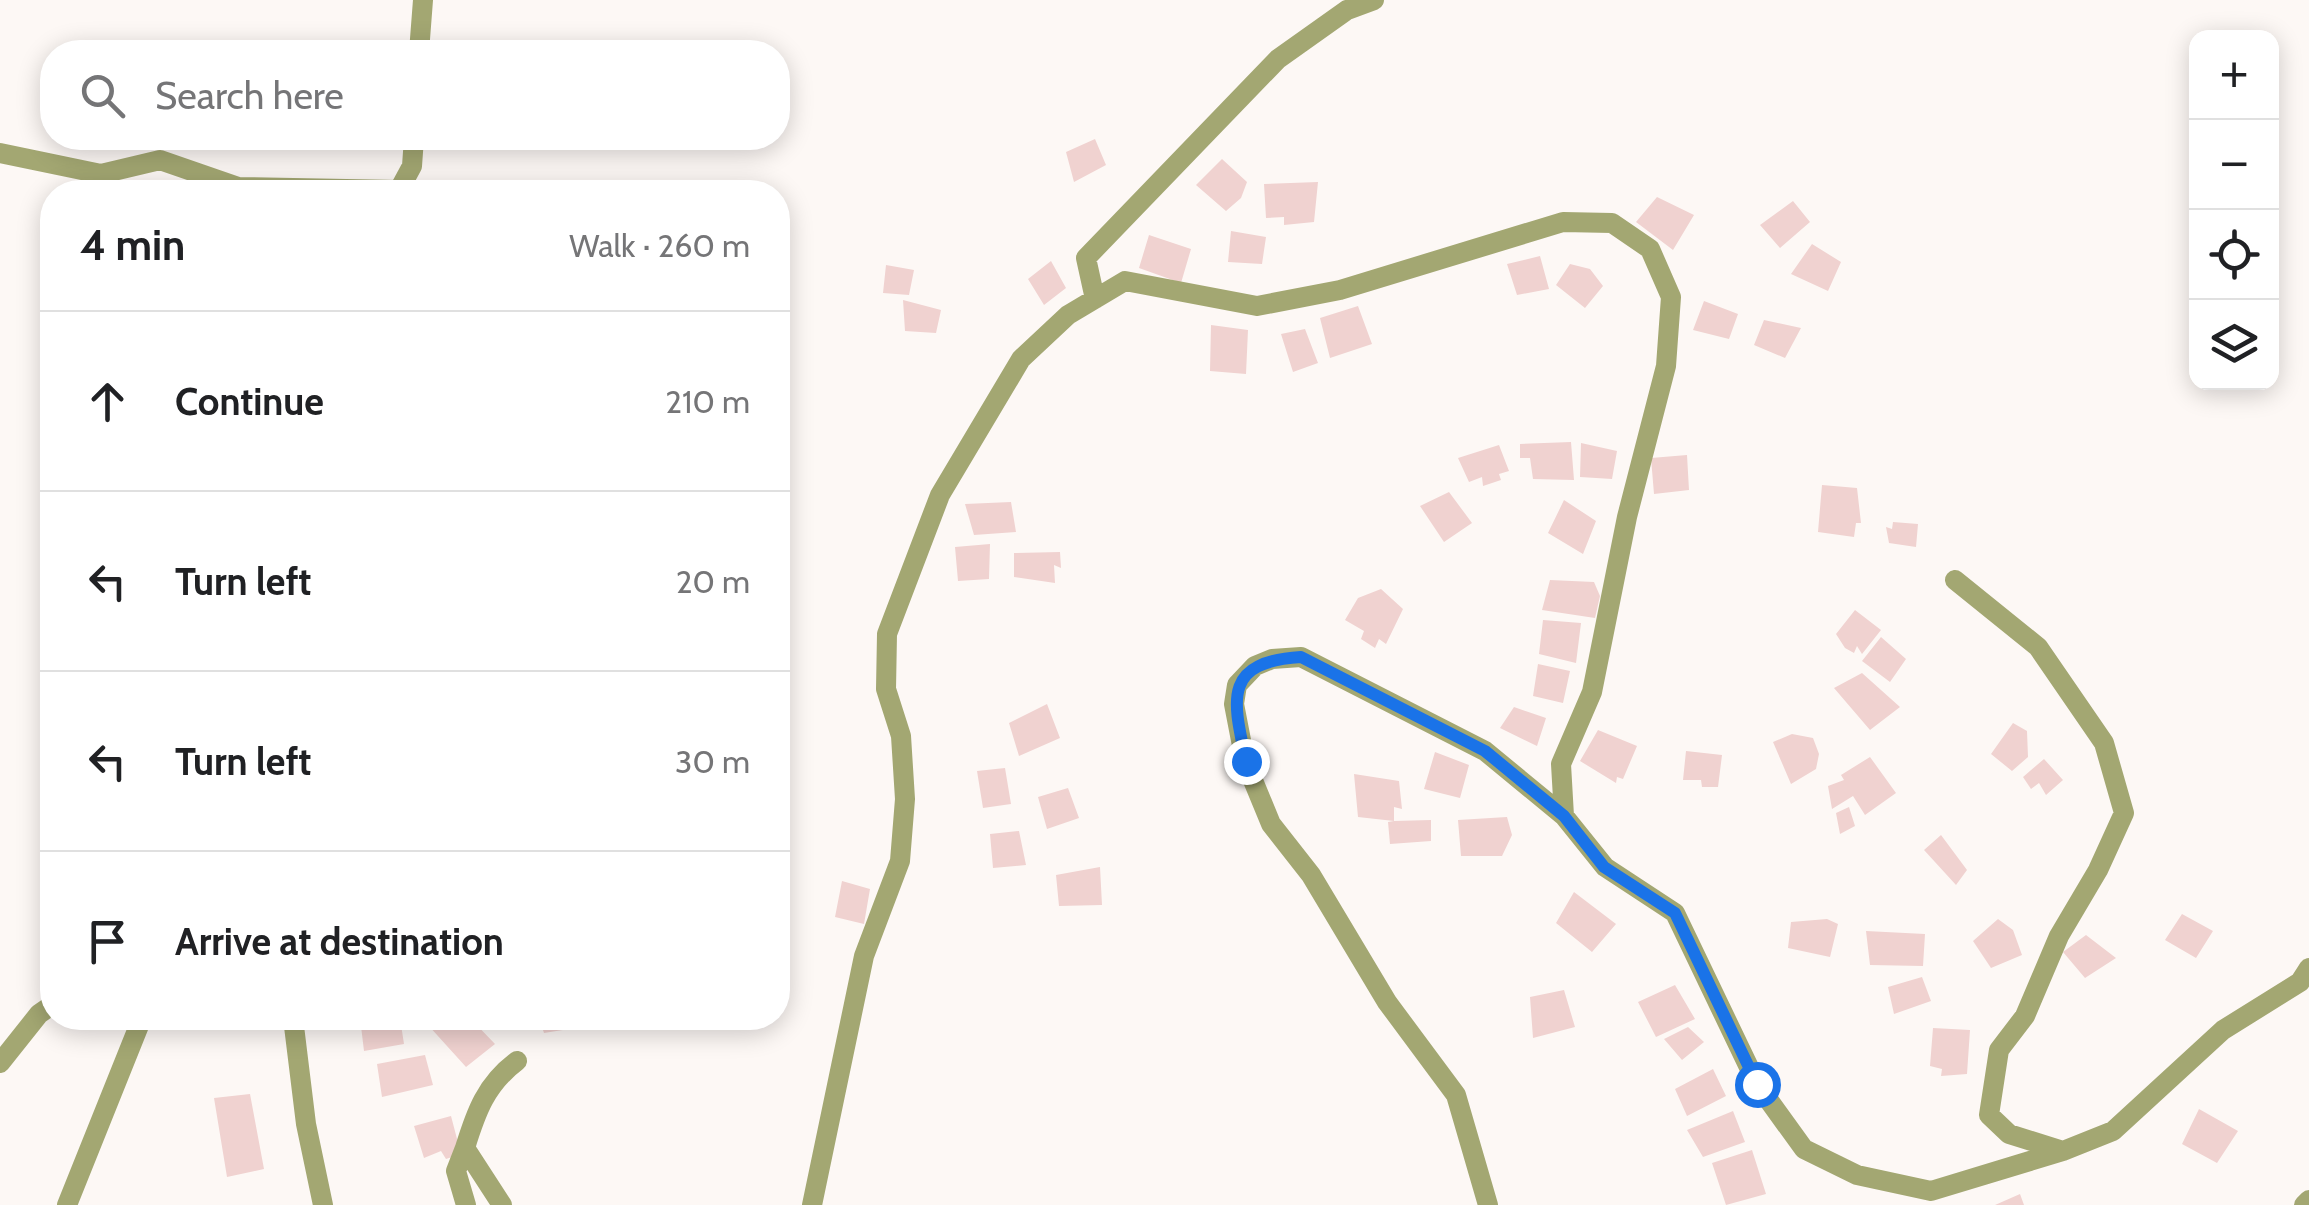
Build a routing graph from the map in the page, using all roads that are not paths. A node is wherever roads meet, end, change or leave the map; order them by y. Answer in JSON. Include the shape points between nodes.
{"nodes":[{"id":1,"x":422,"y":0,"type":"edge"},
{"id":2,"x":1374,"y":0,"type":"edge"},
{"id":3,"x":420,"y":40,"type":"edge"},
{"id":4,"x":413,"y":150,"type":"edge"},
{"id":5,"x":0,"y":153,"type":"edge"},
{"id":6,"x":218,"y":180,"type":"edge"},
{"id":7,"x":405,"y":180,"type":"edge"},
{"id":8,"x":1095,"y":299,"type":"junction"},
{"id":9,"x":1954,"y":580,"type":"dead end"},
{"id":10,"x":1564,"y":816,"type":"junction"},
{"id":11,"x":2309,"y":968,"type":"edge"},
{"id":12,"x":40,"y":1013,"type":"edge"},
{"id":13,"x":137,"y":1030,"type":"edge"},
{"id":14,"x":294,"y":1030,"type":"edge"},
{"id":15,"x":517,"y":1061,"type":"dead end"},
{"id":16,"x":0,"y":1063,"type":"edge"},
{"id":17,"x":466,"y":1148,"type":"junction"},
{"id":18,"x":2064,"y":1151,"type":"junction"},
{"id":19,"x":67,"y":1205,"type":"edge"},
{"id":20,"x":323,"y":1205,"type":"edge"},
{"id":21,"x":466,"y":1205,"type":"edge"},
{"id":22,"x":502,"y":1205,"type":"edge"},
{"id":23,"x":812,"y":1205,"type":"edge"},
{"id":24,"x":1488,"y":1205,"type":"edge"}],
"edges":[{"from":1,"to":3,"type":"street"},
{"from":2,"to":8,"type":"street","via":[[1278,58],[1086,258]]},
{"from":4,"to":7,"type":"street"},
{"from":5,"to":6,"type":"street","via":[[101,174],[160,160]]},
{"from":8,"to":10,"type":"street","via":[[1125,282],[1257,306],[1340,290],[1563,222],[1612,223],[1650,249],[1672,298],[1666,366],[1592,692],[1562,764]]},
{"from":8,"to":23,"type":"street","via":[[1021,360],[940,495],[888,634],[886,689],[902,736],[900,861],[864,956]]},
{"from":9,"to":18,"type":"street","via":[[2038,648],[2104,743],[2124,813],[2058,936],[2025,1016],[1999,1050],[1989,1115],[2010,1134]]},
{"from":10,"to":18,"type":"street","via":[[1604,867],[1675,913],[1757,1084],[1804,1150],[1857,1175],[1931,1191]]},
{"from":10,"to":24,"type":"street","via":[[1485,751],[1301,657],[1255,666],[1237,685],[1234,704],[1246,761],[1272,824],[1386,1002],[1456,1095]]},
{"from":11,"to":18,"type":"street","via":[[2300,982],[2223,1030],[2113,1131]]},
{"from":12,"to":16,"type":"street"},
{"from":13,"to":19,"type":"street"},
{"from":14,"to":20,"type":"street"},
{"from":15,"to":17,"type":"street","via":[[496,1077],[476,1110]]},
{"from":17,"to":21,"type":"street","via":[[456,1171]]},
{"from":17,"to":22,"type":"street"}]}
